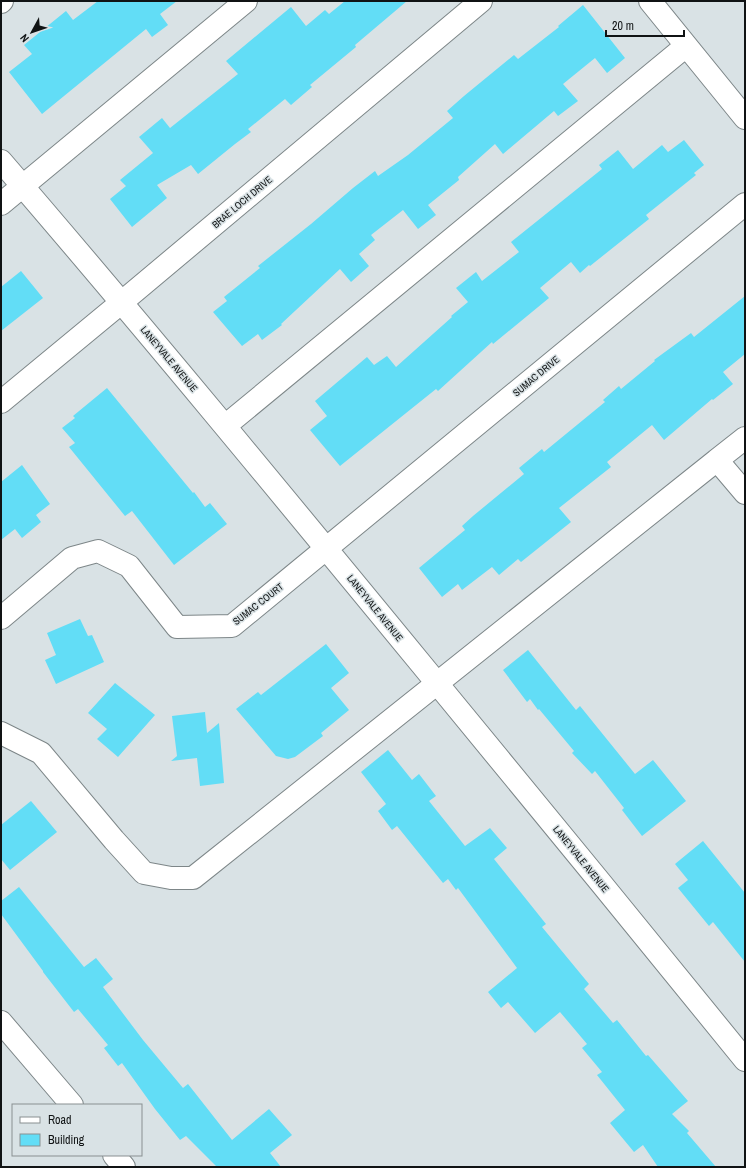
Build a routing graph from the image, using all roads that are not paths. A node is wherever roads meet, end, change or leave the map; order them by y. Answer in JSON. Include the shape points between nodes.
{"nodes":[{"id":1,"x":246,"y":1,"type":"edge"},
{"id":2,"x":481,"y":1,"type":"edge"},
{"id":3,"x":650,"y":1,"type":"edge"},
{"id":4,"x":686,"y":46,"type":"junction"},
{"id":5,"x":745,"y":118,"type":"edge"},
{"id":6,"x":1,"y":161,"type":"edge"},
{"id":7,"x":23,"y":186,"type":"junction"},
{"id":8,"x":1,"y":204,"type":"edge"},
{"id":9,"x":745,"y":204,"type":"edge"},
{"id":10,"x":122,"y":302,"type":"junction"},
{"id":11,"x":1,"y":402,"type":"edge"},
{"id":12,"x":225,"y":426,"type":"junction"},
{"id":13,"x":745,"y":438,"type":"edge"},
{"id":14,"x":717,"y":460,"type":"junction"},
{"id":15,"x":745,"y":493,"type":"edge"},
{"id":16,"x":327,"y":549,"type":"junction"},
{"id":17,"x":1,"y":618,"type":"edge"},
{"id":18,"x":437,"y":684,"type":"junction"},
{"id":19,"x":1,"y":733,"type":"edge"},
{"id":20,"x":1,"y":1022,"type":"edge"},
{"id":21,"x":745,"y":1060,"type":"edge"},
{"id":22,"x":71,"y":1104,"type":"edge"},
{"id":23,"x":115,"y":1156,"type":"edge"},
{"id":24,"x":124,"y":1167,"type":"edge"}],
"edges":[{"from":1,"to":7,"type":"street"},
{"from":2,"to":10,"type":"street","name":"BRAE LOCH DRIVE"},
{"from":3,"to":4,"type":"street"},
{"from":4,"to":5,"type":"street"},
{"from":4,"to":12,"type":"street"},
{"from":6,"to":7,"type":"street","name":"LANEYVALE AVENUE"},
{"from":7,"to":8,"type":"street"},
{"from":7,"to":10,"type":"street","name":"LANEYVALE AVENUE"},
{"from":9,"to":16,"type":"street","name":"SUMAC DRIVE"},
{"from":10,"to":11,"type":"street","name":"BRAE LOCH DRIVE"},
{"from":10,"to":12,"type":"street","name":"LANEYVALE AVENUE"},
{"from":12,"to":16,"type":"street","name":"LANEYVALE AVENUE"},
{"from":13,"to":14,"type":"street"},
{"from":14,"to":15,"type":"street"},
{"from":14,"to":18,"type":"street"},
{"from":16,"to":17,"type":"street","name":"SUMAC COURT","via":[[232,626],[177,627],[129,566],[98,551],[72,558]]},
{"from":16,"to":18,"type":"street","name":"LANEYVALE AVENUE"},
{"from":18,"to":19,"type":"street","via":[[193,878],[171,878],[144,873],[41,753]]},
{"from":18,"to":21,"type":"street","name":"LANEYVALE AVENUE"},
{"from":20,"to":22,"type":"street"},
{"from":23,"to":24,"type":"street"}]}
